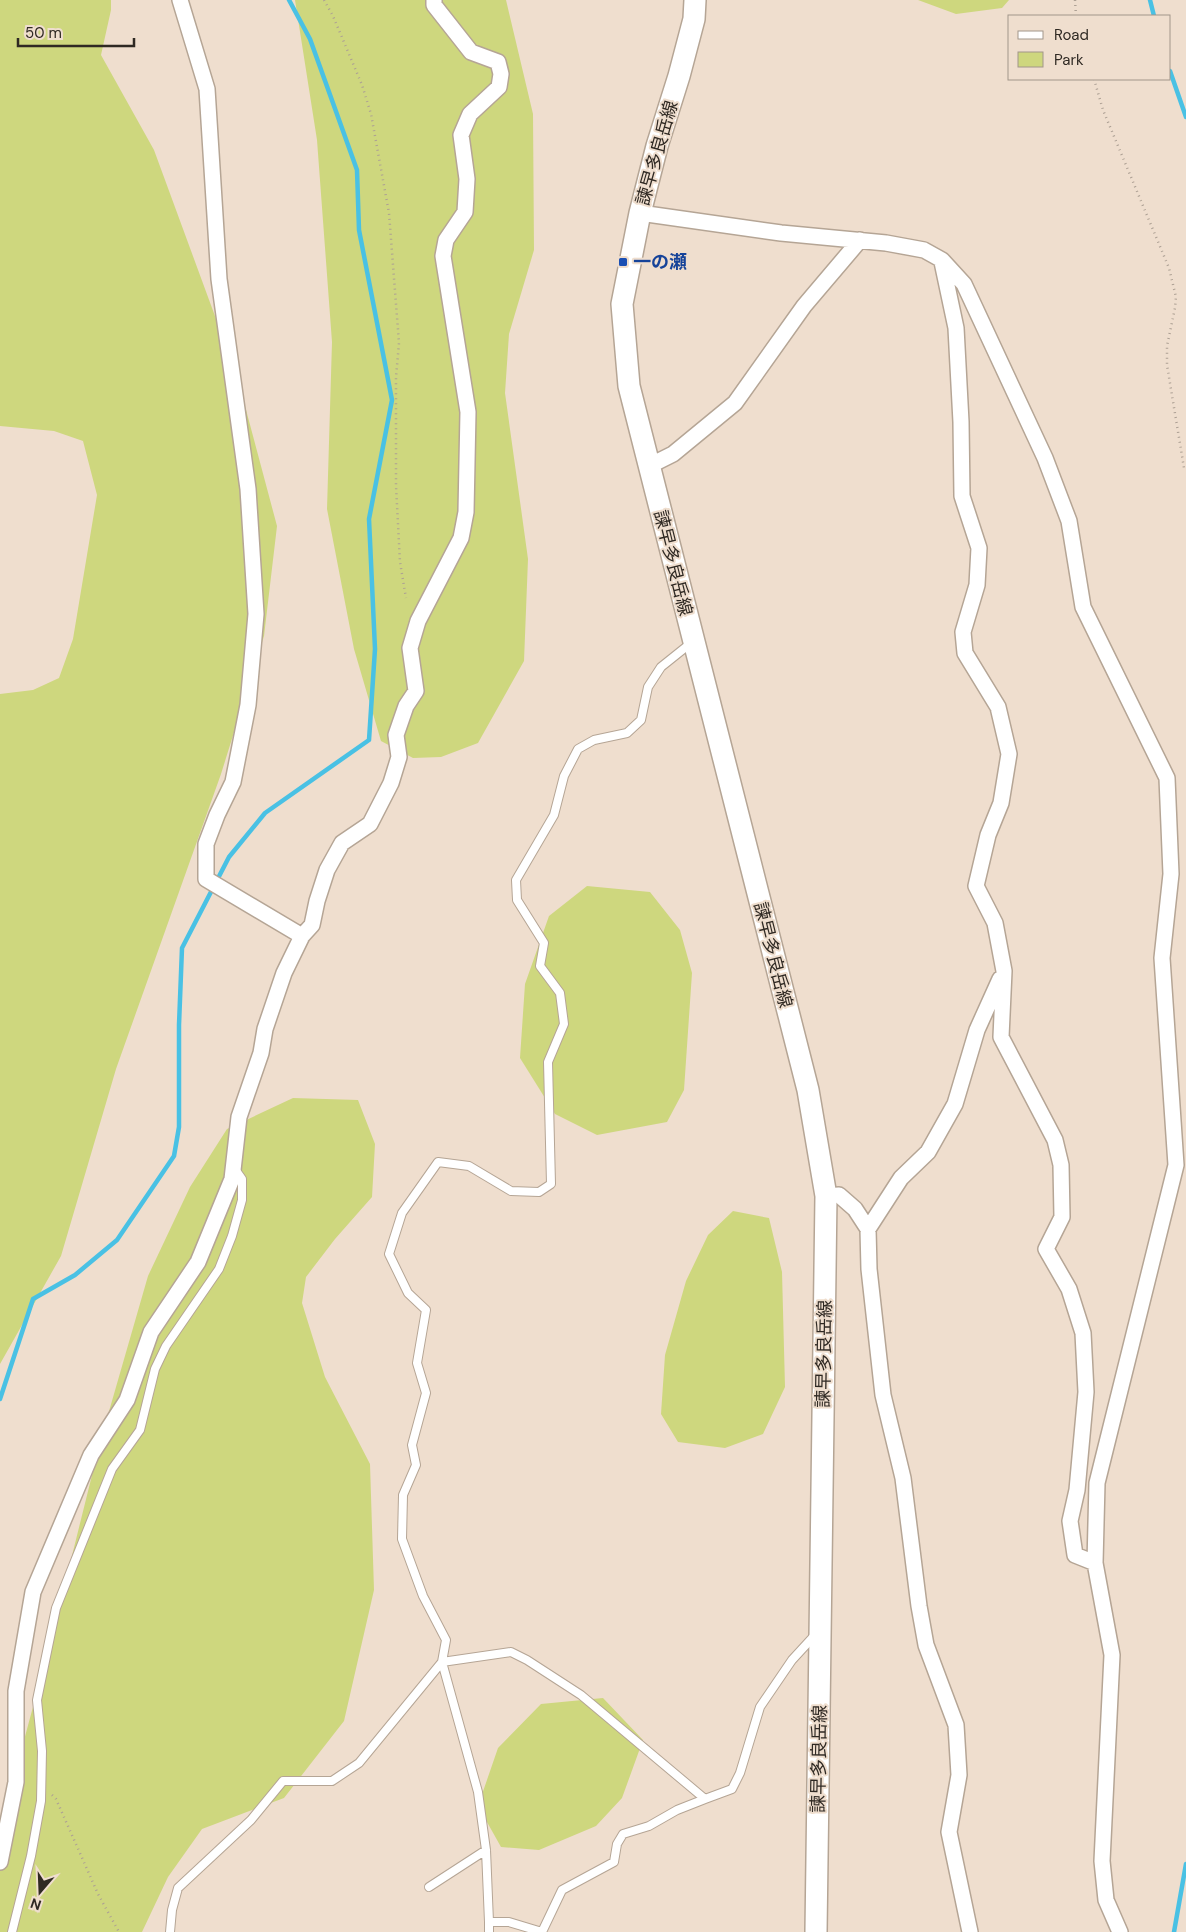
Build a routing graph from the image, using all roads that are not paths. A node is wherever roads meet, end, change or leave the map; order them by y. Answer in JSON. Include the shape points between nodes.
{"nodes":[{"id":1,"x":180,"y":0,"type":"edge"},
{"id":2,"x":434,"y":0,"type":"edge"},
{"id":3,"x":695,"y":0,"type":"edge"},
{"id":4,"x":640,"y":213,"type":"junction"},
{"id":5,"x":860,"y":240,"type":"junction"},
{"id":6,"x":942,"y":260,"type":"junction"},
{"id":7,"x":649,"y":466,"type":"junction"},
{"id":8,"x":693,"y":642,"type":"junction"},
{"id":9,"x":302,"y":936,"type":"junction"},
{"id":10,"x":1004,"y":971,"type":"junction"},
{"id":11,"x":233,"y":1167,"type":"junction"},
{"id":12,"x":826,"y":1196,"type":"junction"},
{"id":13,"x":868,"y":1229,"type":"junction"},
{"id":14,"x":1095,"y":1563,"type":"junction"},
{"id":15,"x":820,"y":1630,"type":"junction"},
{"id":16,"x":442,"y":1662,"type":"junction"},
{"id":17,"x":705,"y":1799,"type":"junction"},
{"id":18,"x":486,"y":1850,"type":"junction"},
{"id":19,"x":0,"y":1862,"type":"edge"},
{"id":20,"x":428,"y":1887,"type":"dead end"},
{"id":21,"x":489,"y":1922,"type":"junction"},
{"id":22,"x":12,"y":1932,"type":"edge"},
{"id":23,"x":170,"y":1932,"type":"edge"},
{"id":24,"x":489,"y":1932,"type":"edge"},
{"id":25,"x":816,"y":1932,"type":"edge"},
{"id":26,"x":970,"y":1932,"type":"edge"},
{"id":27,"x":1120,"y":1932,"type":"edge"}],
"edges":[{"from":1,"to":9,"type":"street","via":[[207,89],[219,279],[248,488],[256,614],[248,705],[234,782],[206,844],[206,879]]},
{"from":2,"to":9,"type":"street","via":[[434,5],[471,52],[498,62],[501,74],[499,87],[470,114],[461,134],[466,179],[465,212],[446,240],[443,256],[468,412],[466,512],[461,538],[418,621],[410,648],[416,691],[406,706],[396,735],[399,757],[391,783],[370,824],[342,844],[327,870],[312,925]]},
{"from":3,"to":4,"type":"main road","name":"諫早多良岳線","via":[[694,19],[682,66]]},
{"from":4,"to":5,"type":"street","via":[[781,233]]},
{"from":4,"to":7,"type":"main road","name":"諫早多良岳線","via":[[622,304],[629,386]]},
{"from":5,"to":6,"type":"street","via":[[924,250]]},
{"from":5,"to":7,"type":"street","via":[[804,306],[735,403],[673,454]]},
{"from":6,"to":10,"type":"street","via":[[956,328],[962,496],[979,548],[977,585],[963,632],[965,653],[998,707],[1009,754],[1001,803],[988,835],[976,886],[995,924]]},
{"from":6,"to":14,"type":"street","via":[[964,284],[1045,458],[1069,521],[1083,606],[1167,778],[1171,874],[1162,958],[1176,1165],[1096,1483]]},
{"from":7,"to":8,"type":"main road","name":"諫早多良岳線"},
{"from":8,"to":12,"type":"main road","name":"諫早多良岳線","via":[[808,1090]]},
{"from":8,"to":16,"type":"lane","via":[[661,667],[648,687],[641,720],[627,733],[594,740],[578,749],[564,776],[554,816],[516,880],[518,900],[544,944],[540,966],[560,993],[564,1024],[548,1062],[551,1184],[539,1192],[511,1191],[469,1166],[438,1162],[402,1213],[388,1254],[408,1293],[426,1310],[417,1363],[426,1393],[412,1445],[416,1465],[403,1495],[402,1539],[423,1596],[446,1640]]},
{"from":9,"to":11,"type":"street","via":[[284,973],[266,1029],[262,1053],[239,1116]]},
{"from":10,"to":13,"type":"street","via":[[977,1030],[955,1104],[928,1152],[901,1178]]},
{"from":10,"to":14,"type":"street","via":[[1001,1038],[1055,1140],[1061,1165],[1062,1217],[1046,1249],[1069,1289],[1083,1332],[1086,1392],[1077,1490],[1070,1521],[1075,1555]]},
{"from":11,"to":19,"type":"street","via":[[232,1179],[198,1262],[151,1332],[127,1400],[91,1454],[33,1592],[16,1692],[16,1782]]},
{"from":11,"to":22,"type":"lane","via":[[242,1179],[242,1200],[219,1269],[166,1346],[155,1369],[140,1430],[112,1469],[56,1608],[37,1700],[42,1751],[41,1802]]},
{"from":12,"to":13,"type":"street","via":[[839,1195],[855,1209]]},
{"from":12,"to":15,"type":"main road","name":"諫早多良岳線"},
{"from":13,"to":26,"type":"street","via":[[869,1269],[883,1395],[904,1478],[919,1606],[926,1645],[956,1725],[959,1774],[949,1832]]},
{"from":14,"to":27,"type":"street","via":[[1112,1655],[1102,1861],[1106,1900]]},
{"from":15,"to":17,"type":"lane","via":[[792,1660],[760,1707],[740,1774],[732,1789]]},
{"from":15,"to":25,"type":"main road","name":"諫早多良岳線"},
{"from":16,"to":17,"type":"lane","via":[[511,1652],[527,1660],[581,1695]]},
{"from":16,"to":18,"type":"lane","via":[[478,1792]]},
{"from":16,"to":23,"type":"lane","via":[[359,1763],[332,1781],[283,1781],[251,1820],[178,1888]]},
{"from":17,"to":21,"type":"lane","via":[[649,1826],[623,1834],[617,1844],[614,1862],[562,1890],[542,1932],[509,1922]]},
{"from":18,"to":20,"type":"lane"},
{"from":18,"to":21,"type":"lane"},
{"from":21,"to":24,"type":"lane"}]}
